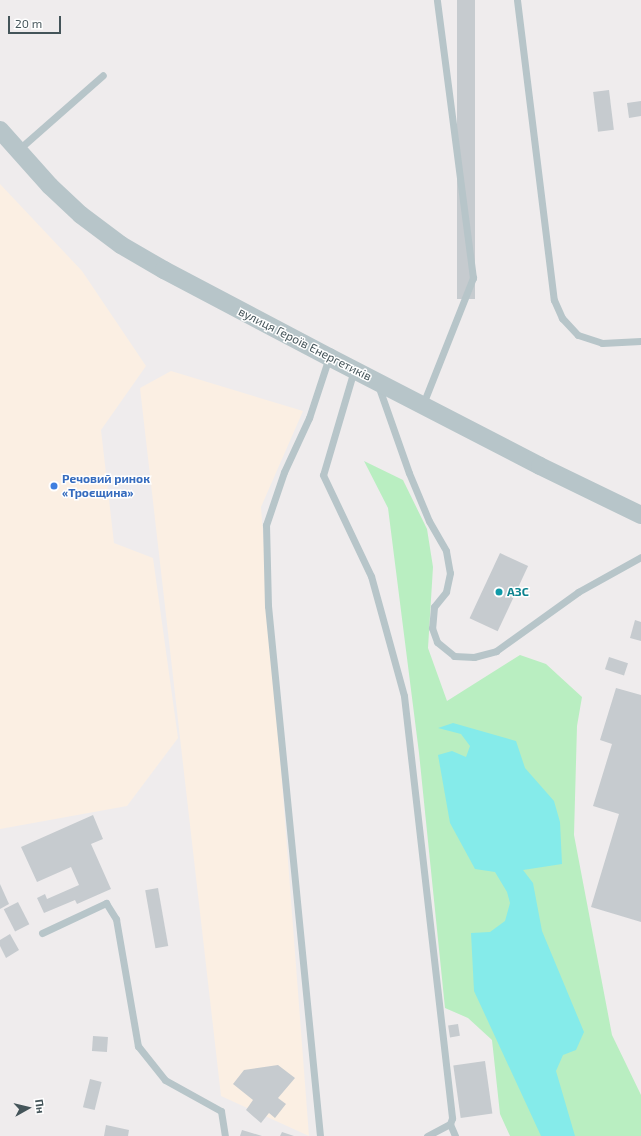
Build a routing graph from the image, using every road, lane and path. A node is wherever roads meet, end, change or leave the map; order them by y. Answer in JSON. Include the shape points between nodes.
{"nodes":[{"id":1,"x":437,"y":0,"type":"edge"},
{"id":2,"x":517,"y":0,"type":"edge"},
{"id":3,"x":103,"y":75,"type":"dead end"},
{"id":4,"x":0,"y":130,"type":"edge"},
{"id":5,"x":17,"y":151,"type":"junction"},
{"id":6,"x":641,"y":341,"type":"edge"},
{"id":7,"x":329,"y":357,"type":"junction"},
{"id":8,"x":354,"y":370,"type":"junction"},
{"id":9,"x":376,"y":381,"type":"junction"},
{"id":10,"x":423,"y":404,"type":"junction"},
{"id":11,"x":641,"y":515,"type":"edge"},
{"id":12,"x":641,"y":557,"type":"edge"},
{"id":13,"x":42,"y":933,"type":"dead end"},
{"id":14,"x":450,"y":1124,"type":"junction"},
{"id":15,"x":225,"y":1136,"type":"edge"},
{"id":16,"x":320,"y":1136,"type":"edge"},
{"id":17,"x":427,"y":1136,"type":"edge"},
{"id":18,"x":454,"y":1136,"type":"edge"}],
"edges":[{"from":1,"to":10,"type":"lane","via":[[473,278]]},
{"from":2,"to":6,"type":"lane","via":[[554,300],[562,318],[578,335],[602,343]]},
{"from":3,"to":5,"type":"lane"},
{"from":4,"to":5,"type":"street","name":"вулиця Героїв Енергетиків"},
{"from":5,"to":7,"type":"street","name":"вулиця Героїв Енергетиків","via":[[81,215],[121,245]]},
{"from":7,"to":8,"type":"street","name":"вулиця Героїв Енергетиків"},
{"from":7,"to":16,"type":"lane","via":[[309,418],[284,472],[266,525],[268,606]]},
{"from":8,"to":9,"type":"street","name":"вулиця Героїв Енергетиків"},
{"from":8,"to":14,"type":"lane","via":[[323,475],[371,576],[404,696],[452,1118]]},
{"from":9,"to":10,"type":"street","name":"вулиця Героїв Енергетиків"},
{"from":9,"to":12,"type":"lane","via":[[411,480],[428,521],[446,551],[450,573],[446,592],[434,606],[432,628],[436,642],[454,656],[474,657],[496,651],[578,592]]},
{"from":10,"to":11,"type":"street","name":"вулиця Героїв Енергетиків","via":[[540,466]]},
{"from":13,"to":15,"type":"lane","via":[[106,903],[116,918],[138,1046],[165,1080],[221,1111]]},
{"from":14,"to":17,"type":"lane"},
{"from":14,"to":18,"type":"lane"}]}
